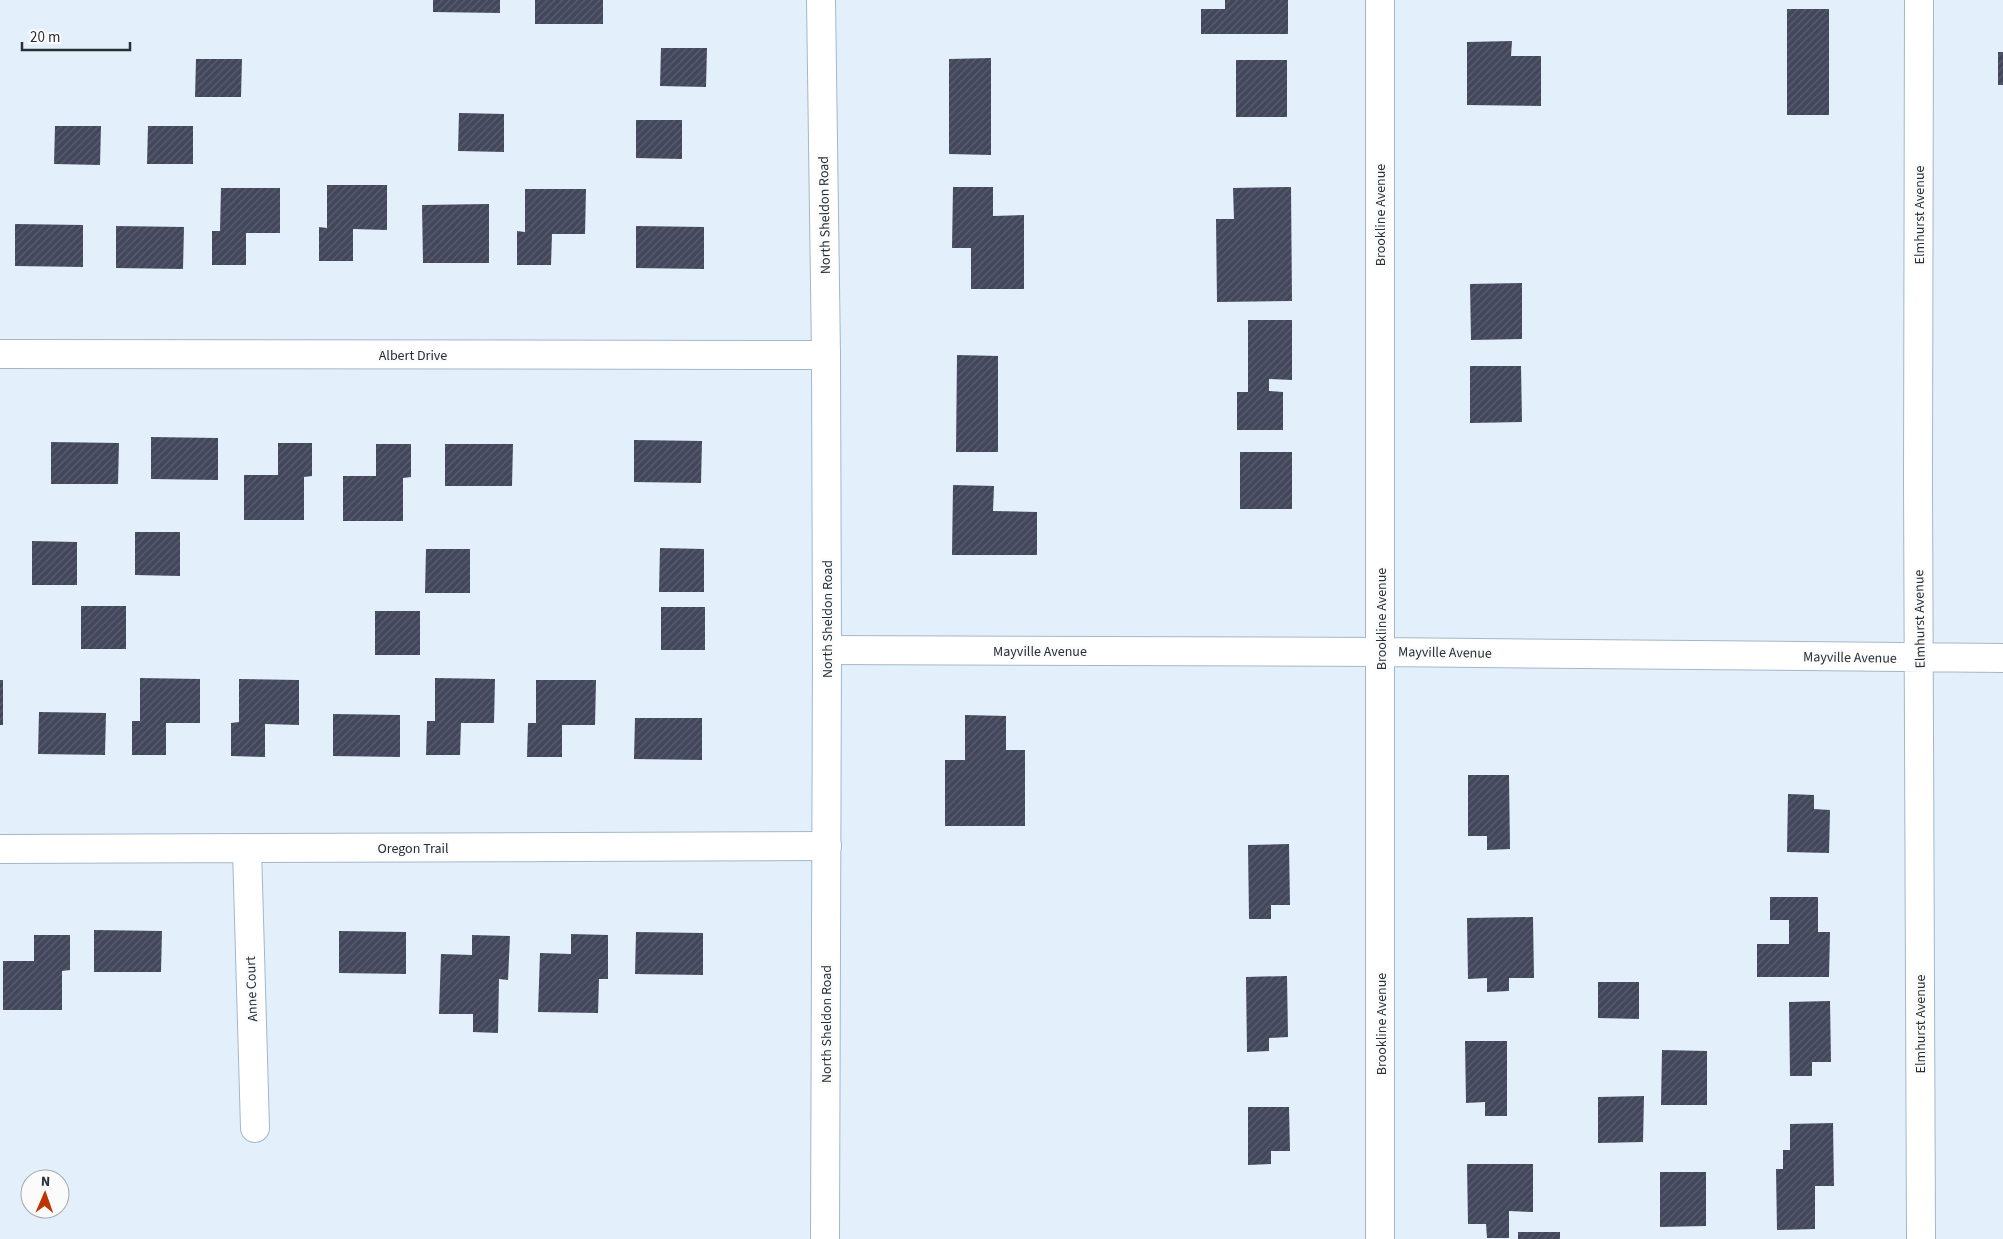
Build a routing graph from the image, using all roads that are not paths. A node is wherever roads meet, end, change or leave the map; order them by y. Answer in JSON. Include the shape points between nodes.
{"nodes":[{"id":1,"x":821,"y":0,"type":"edge"},
{"id":2,"x":1380,"y":0,"type":"edge"},
{"id":3,"x":1919,"y":0,"type":"edge"},
{"id":4,"x":0,"y":354,"type":"edge"},
{"id":5,"x":826,"y":355,"type":"junction"},
{"id":6,"x":827,"y":650,"type":"junction"},
{"id":7,"x":1381,"y":652,"type":"junction"},
{"id":8,"x":1920,"y":658,"type":"junction"},
{"id":9,"x":2003,"y":658,"type":"edge"},
{"id":10,"x":827,"y":846,"type":"junction"},
{"id":11,"x":0,"y":849,"type":"edge"},
{"id":12,"x":247,"y":849,"type":"junction"},
{"id":13,"x":255,"y":1128,"type":"dead end"},
{"id":14,"x":825,"y":1239,"type":"edge"},
{"id":15,"x":1380,"y":1239,"type":"edge"},
{"id":16,"x":1920,"y":1239,"type":"edge"}],
"edges":[{"from":1,"to":5,"type":"street","name":"North Sheldon Road"},
{"from":2,"to":7,"type":"street","name":"Brookline Avenue"},
{"from":3,"to":8,"type":"street","name":"Elmhurst Avenue"},
{"from":4,"to":5,"type":"street","name":"Albert Drive"},
{"from":5,"to":6,"type":"street","name":"North Sheldon Road"},
{"from":6,"to":7,"type":"street","name":"Mayville Avenue"},
{"from":6,"to":10,"type":"street","name":"North Sheldon Road"},
{"from":7,"to":8,"type":"street","name":"Mayville Avenue"},
{"from":7,"to":15,"type":"street","name":"Brookline Avenue"},
{"from":8,"to":9,"type":"street","name":"Mayville Avenue"},
{"from":8,"to":16,"type":"street","name":"Elmhurst Avenue"},
{"from":10,"to":12,"type":"street","name":"Oregon Trail"},
{"from":10,"to":14,"type":"street","name":"North Sheldon Road"},
{"from":11,"to":12,"type":"street","name":"Oregon Trail"},
{"from":12,"to":13,"type":"street","name":"Anne Court"}]}
